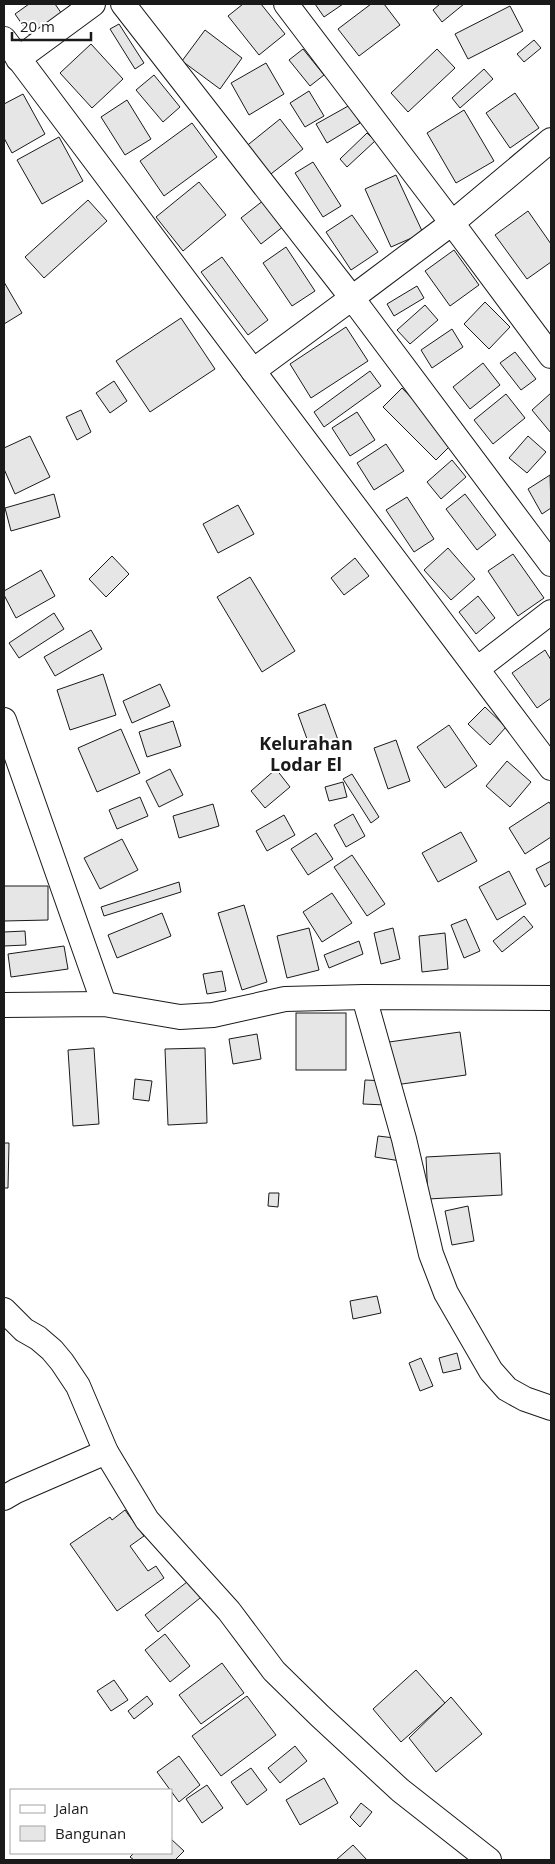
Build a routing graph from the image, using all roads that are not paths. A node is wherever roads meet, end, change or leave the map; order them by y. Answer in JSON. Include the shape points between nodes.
{"nodes":[{"id":1,"x":93,"y":4,"type":"edge"},
{"id":2,"x":122,"y":4,"type":"edge"},
{"id":3,"x":286,"y":4,"type":"edge"},
{"id":4,"x":4,"y":39,"type":"edge"},
{"id":5,"x":18,"y":59,"type":"junction"},
{"id":6,"x":551,"y":140,"type":"edge"},
{"id":7,"x":452,"y":223,"type":"junction"},
{"id":8,"x":352,"y":298,"type":"junction"},
{"id":9,"x":551,"y":356,"type":"edge"},
{"id":10,"x":253,"y":372,"type":"junction"},
{"id":11,"x":551,"y":564,"type":"edge"},
{"id":12,"x":551,"y":612,"type":"edge"},
{"id":13,"x":477,"y":669,"type":"junction"},
{"id":14,"x":4,"y":720,"type":"edge"},
{"id":15,"x":551,"y":768,"type":"edge"},
{"id":16,"x":364,"y":997,"type":"junction"},
{"id":17,"x":551,"y":998,"type":"edge"},
{"id":18,"x":104,"y":1004,"type":"junction"},
{"id":19,"x":4,"y":1005,"type":"edge"},
{"id":20,"x":4,"y":1310,"type":"edge"},
{"id":21,"x":551,"y":1408,"type":"edge"},
{"id":22,"x":106,"y":1452,"type":"junction"},
{"id":23,"x":4,"y":1498,"type":"edge"},
{"id":24,"x":489,"y":1860,"type":"edge"}],
"edges":[{"from":1,"to":5,"type":"street"},
{"from":2,"to":8,"type":"street"},
{"from":3,"to":7,"type":"street"},
{"from":4,"to":5,"type":"street"},
{"from":5,"to":10,"type":"street"},
{"from":6,"to":7,"type":"street"},
{"from":7,"to":8,"type":"street"},
{"from":7,"to":9,"type":"street"},
{"from":8,"to":10,"type":"street"},
{"from":8,"to":11,"type":"street"},
{"from":10,"to":13,"type":"street"},
{"from":12,"to":13,"type":"street"},
{"from":13,"to":15,"type":"street"},
{"from":14,"to":18,"type":"street"},
{"from":16,"to":17,"type":"street"},
{"from":16,"to":18,"type":"street","via":[[285,999],[214,1015],[180,1017]]},
{"from":16,"to":21,"type":"street","via":[[432,1254],[446,1293],[491,1371],[507,1389]]},
{"from":18,"to":19,"type":"street"},
{"from":20,"to":22,"type":"street","via":[[62,1362],[78,1386]]},
{"from":22,"to":23,"type":"street"},
{"from":22,"to":24,"type":"street","via":[[147,1520],[229,1611],[274,1671],[400,1790]]}]}
